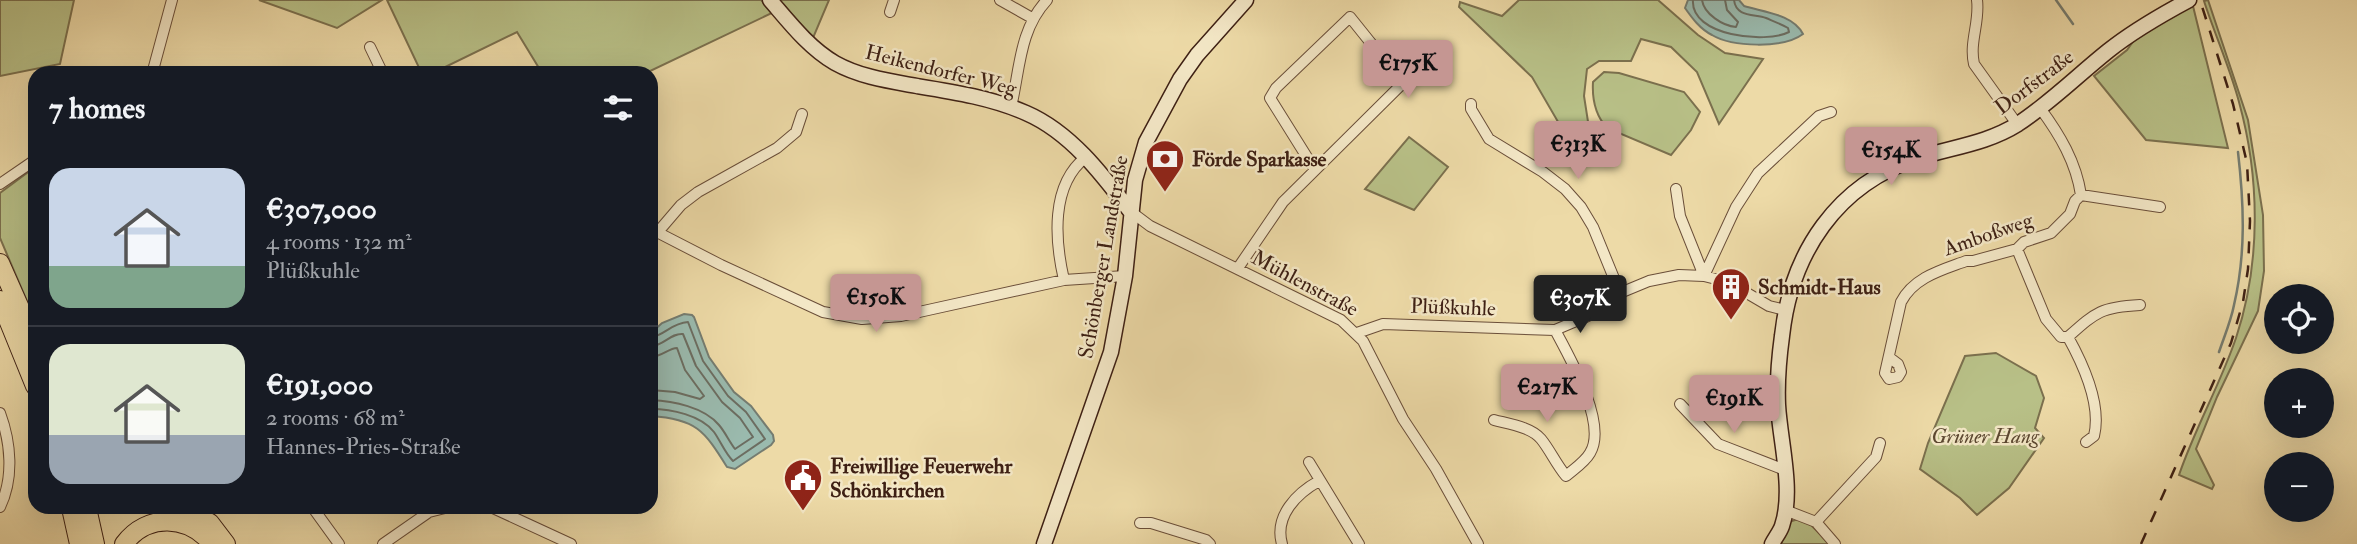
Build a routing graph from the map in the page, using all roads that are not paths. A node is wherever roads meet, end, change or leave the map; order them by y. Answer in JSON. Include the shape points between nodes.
{"nodes":[{"id":1,"x":172,"y":0,"type":"edge"},
{"id":2,"x":770,"y":0,"type":"edge"},
{"id":3,"x":894,"y":0,"type":"edge"},
{"id":4,"x":1000,"y":0,"type":"edge"},
{"id":5,"x":1047,"y":0,"type":"edge"},
{"id":6,"x":1246,"y":0,"type":"edge"},
{"id":7,"x":1977,"y":0,"type":"edge"},
{"id":8,"x":2189,"y":0,"type":"edge"},
{"id":9,"x":890,"y":12,"type":"dead end"},
{"id":10,"x":1032,"y":19,"type":"junction"},
{"id":11,"x":370,"y":47,"type":"dead end"},
{"id":12,"x":154,"y":66,"type":"edge"},
{"id":13,"x":379,"y":66,"type":"edge"},
{"id":14,"x":1471,"y":104,"type":"dead end"},
{"id":15,"x":1011,"y":107,"type":"junction"},
{"id":16,"x":2039,"y":108,"type":"junction"},
{"id":17,"x":1831,"y":112,"type":"dead end"},
{"id":18,"x":803,"y":114,"type":"dead end"},
{"id":19,"x":2017,"y":124,"type":"junction"},
{"id":20,"x":1086,"y":157,"type":"junction"},
{"id":21,"x":28,"y":165,"type":"edge"},
{"id":22,"x":1315,"y":170,"type":"junction"},
{"id":23,"x":0,"y":184,"type":"edge"},
{"id":24,"x":1676,"y":190,"type":"dead end"},
{"id":25,"x":2081,"y":195,"type":"junction"},
{"id":26,"x":2160,"y":207,"type":"dead end"},
{"id":27,"x":1130,"y":211,"type":"junction"},
{"id":28,"x":658,"y":228,"type":"edge"},
{"id":29,"x":658,"y":233,"type":"edge"},
{"id":30,"x":2017,"y":249,"type":"junction"},
{"id":31,"x":0,"y":263,"type":"edge"},
{"id":32,"x":1238,"y":268,"type":"junction"},
{"id":33,"x":1125,"y":276,"type":"junction"},
{"id":34,"x":1704,"y":276,"type":"junction"},
{"id":35,"x":1063,"y":280,"type":"junction"},
{"id":36,"x":1620,"y":293,"type":"junction"},
{"id":37,"x":0,"y":300,"type":"edge"},
{"id":38,"x":2140,"y":305,"type":"dead end"},
{"id":39,"x":1785,"y":310,"type":"junction"},
{"id":40,"x":28,"y":326,"type":"edge"},
{"id":41,"x":1555,"y":330,"type":"junction"},
{"id":42,"x":1357,"y":333,"type":"junction"},
{"id":43,"x":2068,"y":337,"type":"junction"},
{"id":44,"x":1890,"y":358,"type":"dead end"},
{"id":45,"x":28,"y":369,"type":"edge"},
{"id":46,"x":1703,"y":385,"type":"dead end"},
{"id":47,"x":1778,"y":402,"type":"junction"},
{"id":48,"x":1680,"y":404,"type":"dead end"},
{"id":49,"x":0,"y":413,"type":"edge"},
{"id":50,"x":1494,"y":420,"type":"dead end"},
{"id":51,"x":2086,"y":442,"type":"dead end"},
{"id":52,"x":1880,"y":443,"type":"dead end"},
{"id":53,"x":1309,"y":462,"type":"dead end"},
{"id":54,"x":1785,"y":470,"type":"junction"},
{"id":55,"x":1319,"y":481,"type":"junction"},
{"id":56,"x":0,"y":507,"type":"edge"},
{"id":57,"x":1786,"y":510,"type":"junction"},
{"id":58,"x":72,"y":514,"type":"edge"},
{"id":59,"x":88,"y":514,"type":"edge"},
{"id":60,"x":194,"y":514,"type":"edge"},
{"id":61,"x":317,"y":514,"type":"edge"},
{"id":62,"x":426,"y":514,"type":"edge"},
{"id":63,"x":506,"y":514,"type":"edge"},
{"id":64,"x":1816,"y":522,"type":"junction"},
{"id":65,"x":1140,"y":523,"type":"dead end"},
{"id":66,"x":79,"y":544,"type":"edge"},
{"id":67,"x":95,"y":544,"type":"edge"},
{"id":68,"x":124,"y":544,"type":"edge"},
{"id":69,"x":212,"y":544,"type":"edge"},
{"id":70,"x":226,"y":544,"type":"edge"},
{"id":71,"x":339,"y":544,"type":"edge"},
{"id":72,"x":383,"y":544,"type":"edge"},
{"id":73,"x":571,"y":544,"type":"edge"},
{"id":74,"x":1044,"y":544,"type":"edge"},
{"id":75,"x":1210,"y":544,"type":"edge"},
{"id":76,"x":1282,"y":544,"type":"edge"},
{"id":77,"x":1359,"y":544,"type":"edge"},
{"id":78,"x":1478,"y":544,"type":"edge"},
{"id":79,"x":1772,"y":544,"type":"edge"},
{"id":80,"x":1835,"y":544,"type":"edge"}],
"edges":[{"from":1,"to":12,"type":"street"},
{"from":2,"to":15,"type":"street","name":"Heikendorfer Weg","via":[[813,47],[858,74]]},
{"from":3,"to":9,"type":"street"},
{"from":4,"to":10,"type":"street"},
{"from":5,"to":10,"type":"street"},
{"from":6,"to":27,"type":"street","name":"Schönberger Landstraße","via":[[1197,55],[1167,100],[1146,142]]},
{"from":7,"to":19,"type":"street","via":[[1974,64]]},
{"from":8,"to":16,"type":"street","name":"Dorfstraße","via":[[2126,37]]},
{"from":10,"to":15,"type":"street"},
{"from":11,"to":13,"type":"street"},
{"from":14,"to":36,"type":"street","via":[[1489,139],[1543,172],[1581,207]]},
{"from":15,"to":20,"type":"street","name":"Heikendorfer Weg","via":[[1052,128]]},
{"from":16,"to":19,"type":"street","name":"Dorfstraße"},
{"from":16,"to":25,"type":"street","via":[[2077,173]]},
{"from":17,"to":34,"type":"street","via":[[1819,116],[1758,173],[1736,207]]},
{"from":18,"to":28,"type":"street","via":[[796,132],[698,192]]},
{"from":19,"to":39,"type":"street","name":"Dorfstraße","via":[[1978,143],[1882,172],[1842,201],[1804,254]]},
{"from":20,"to":27,"type":"street","name":"Heikendorfer Weg"},
{"from":20,"to":35,"type":"street","via":[[1070,174],[1059,212],[1057,242]]},
{"from":21,"to":23,"type":"street"},
{"from":22,"to":22,"type":"street","via":[[1403,83],[1350,17],[1270,98]]},
{"from":22,"to":32,"type":"street","via":[[1283,202]]},
{"from":24,"to":34,"type":"street","via":[[1679,216]]},
{"from":25,"to":26,"type":"street"},
{"from":25,"to":30,"type":"street","name":"Amboßweg","via":[[2061,225]]},
{"from":27,"to":32,"type":"street","name":"Mühlenstraße","via":[[1150,226]]},
{"from":27,"to":33,"type":"street","name":"Schönberger Landstraße"},
{"from":29,"to":35,"type":"street","via":[[823,312],[862,319],[901,316]]},
{"from":30,"to":43,"type":"street","via":[[2046,319],[2061,337]]},
{"from":30,"to":44,"type":"street","name":"Amboßweg","via":[[1966,261],[1923,279],[1901,303]]},
{"from":31,"to":40,"type":"highway"},
{"from":32,"to":42,"type":"street","name":"Mühlenstraße","via":[[1342,320]]},
{"from":33,"to":35,"type":"street"},
{"from":33,"to":74,"type":"street","name":"Schönberger Landstraße","via":[[1111,352]]},
{"from":34,"to":36,"type":"street","name":"Plüßkuhle","via":[[1649,281]]},
{"from":34,"to":39,"type":"street","name":"Plüßkuhle","via":[[1728,282]]},
{"from":36,"to":41,"type":"street","name":"Plüßkuhle","via":[[1588,316]]},
{"from":37,"to":45,"type":"highway"},
{"from":38,"to":43,"type":"street","via":[[2104,309]]},
{"from":39,"to":47,"type":"street","name":"Dorfstraße"},
{"from":41,"to":42,"type":"street","name":"Plüßkuhle","via":[[1384,324]]},
{"from":41,"to":50,"type":"street","via":[[1585,387],[1594,444],[1589,454],[1566,476],[1540,438]]},
{"from":42,"to":78,"type":"street","name":"Mühlenstraße"},
{"from":43,"to":51,"type":"street","via":[[2090,382],[2097,427]]},
{"from":46,"to":47,"type":"street"},
{"from":47,"to":54,"type":"street","name":"Dorfstraße"},
{"from":48,"to":54,"type":"street","via":[[1718,444]]},
{"from":49,"to":56,"type":"street","via":[[8,434],[10,466]]},
{"from":52,"to":64,"type":"street","via":[[1876,457]]},
{"from":53,"to":55,"type":"street"},
{"from":54,"to":57,"type":"street","name":"Dorfstraße"},
{"from":55,"to":76,"type":"street","via":[[1288,508],[1279,535]]},
{"from":55,"to":77,"type":"street"},
{"from":57,"to":64,"type":"street"},
{"from":57,"to":79,"type":"street","name":"Dorfstraße"},
{"from":58,"to":66,"type":"highway"},
{"from":59,"to":67,"type":"highway"},
{"from":60,"to":70,"type":"highway","via":[[210,523]]},
{"from":61,"to":71,"type":"street"},
{"from":62,"to":72,"type":"street"},
{"from":63,"to":73,"type":"street"},
{"from":64,"to":80,"type":"street"},
{"from":65,"to":75,"type":"street"},
{"from":68,"to":69,"type":"highway","via":[[145,525],[165,520],[185,524]]}]}
